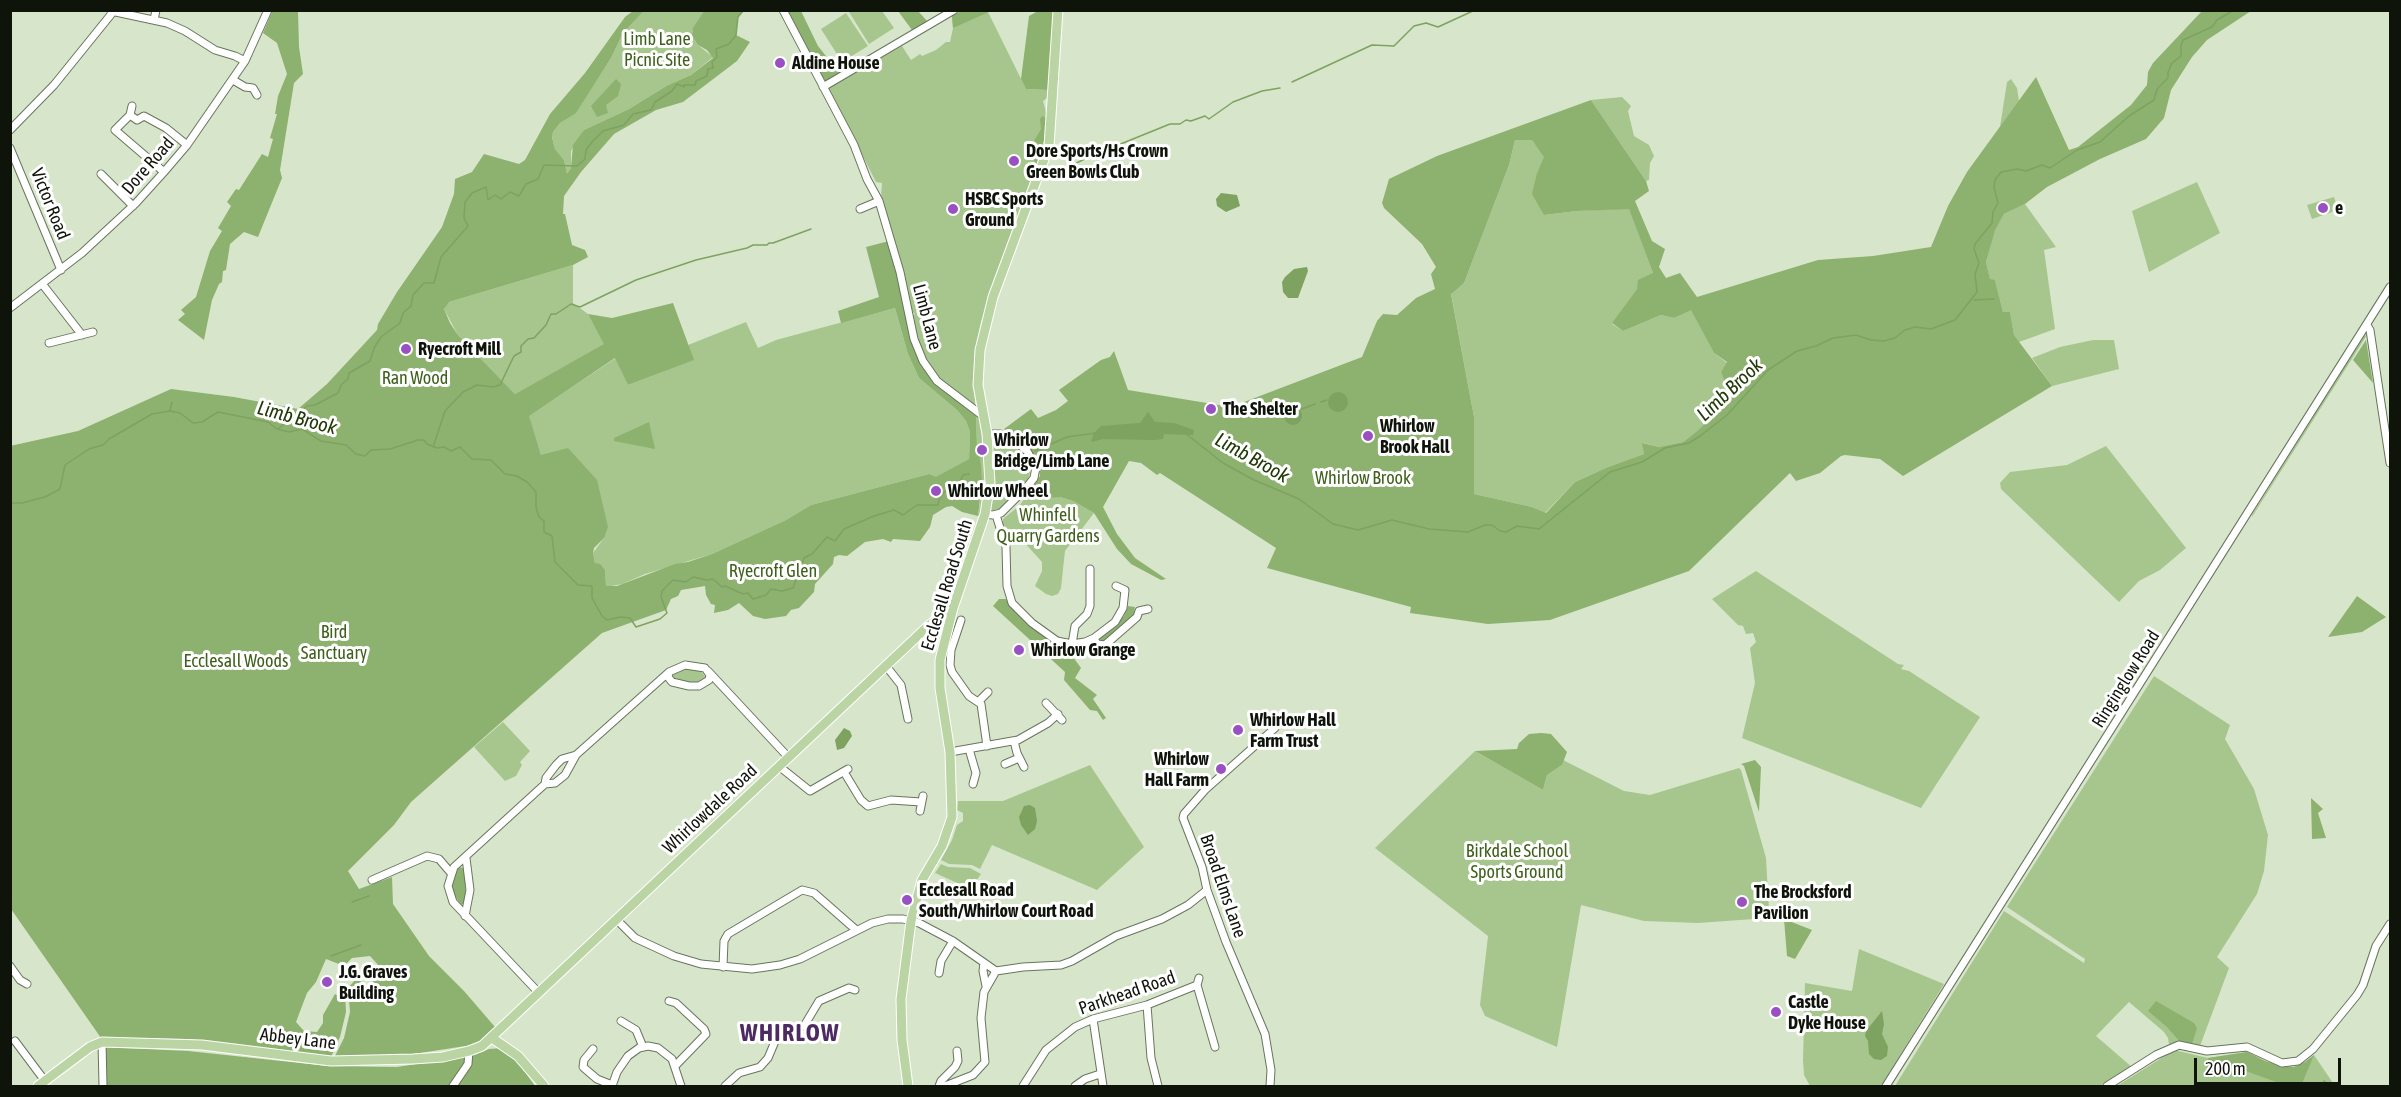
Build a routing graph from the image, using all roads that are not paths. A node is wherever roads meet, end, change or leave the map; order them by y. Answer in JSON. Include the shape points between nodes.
{"nodes":[{"id":1,"x":156,"y":10,"type":"edge"},
{"id":2,"x":268,"y":10,"type":"edge"},
{"id":3,"x":783,"y":10,"type":"edge"},
{"id":4,"x":954,"y":10,"type":"edge"},
{"id":5,"x":1058,"y":10,"type":"edge"},
{"id":6,"x":111,"y":11,"type":"edge"},
{"id":7,"x":154,"y":20,"type":"junction"},
{"id":8,"x":245,"y":61,"type":"junction"},
{"id":9,"x":233,"y":80,"type":"junction"},
{"id":10,"x":823,"y":87,"type":"junction"},
{"id":11,"x":258,"y":91,"type":"dead end"},
{"id":12,"x":132,"y":106,"type":"dead end"},
{"id":13,"x":130,"y":115,"type":"junction"},
{"id":14,"x":10,"y":130,"type":"edge"},
{"id":15,"x":187,"y":145,"type":"junction"},
{"id":16,"x":10,"y":148,"type":"edge"},
{"id":17,"x":164,"y":172,"type":"junction"},
{"id":18,"x":101,"y":174,"type":"dead end"},
{"id":19,"x":879,"y":201,"type":"junction"},
{"id":20,"x":133,"y":206,"type":"junction"},
{"id":21,"x":860,"y":209,"type":"dead end"},
{"id":22,"x":62,"y":270,"type":"junction"},
{"id":23,"x":42,"y":285,"type":"junction"},
{"id":24,"x":2391,"y":287,"type":"edge"},
{"id":25,"x":10,"y":308,"type":"edge"},
{"id":26,"x":2367,"y":325,"type":"junction"},
{"id":27,"x":93,"y":332,"type":"dead end"},
{"id":28,"x":82,"y":335,"type":"junction"},
{"id":29,"x":49,"y":344,"type":"dead end"},
{"id":30,"x":983,"y":416,"type":"junction"},
{"id":31,"x":987,"y":434,"type":"junction"},
{"id":32,"x":2391,"y":463,"type":"edge"},
{"id":33,"x":985,"y":514,"type":"junction"},
{"id":34,"x":996,"y":515,"type":"junction"},
{"id":35,"x":1090,"y":569,"type":"dead end"},
{"id":36,"x":1116,"y":586,"type":"dead end"},
{"id":37,"x":953,"y":608,"type":"junction"},
{"id":38,"x":1148,"y":609,"type":"dead end"},
{"id":39,"x":963,"y":624,"type":"dead end"},
{"id":40,"x":1094,"y":638,"type":"junction"},
{"id":41,"x":1072,"y":644,"type":"junction"},
{"id":42,"x":886,"y":666,"type":"junction"},
{"id":43,"x":708,"y":671,"type":"junction"},
{"id":44,"x":669,"y":672,"type":"junction"},
{"id":45,"x":657,"y":681,"type":"junction"},
{"id":46,"x":672,"y":682,"type":"junction"},
{"id":47,"x":705,"y":683,"type":"junction"},
{"id":48,"x":719,"y":684,"type":"junction"},
{"id":49,"x":988,"y":692,"type":"dead end"},
{"id":50,"x":979,"y":701,"type":"junction"},
{"id":51,"x":1046,"y":703,"type":"dead end"},
{"id":52,"x":908,"y":718,"type":"dead end"},
{"id":53,"x":1275,"y":728,"type":"dead end"},
{"id":54,"x":1014,"y":741,"type":"junction"},
{"id":55,"x":987,"y":746,"type":"junction"},
{"id":56,"x":969,"y":749,"type":"junction"},
{"id":57,"x":950,"y":752,"type":"junction"},
{"id":58,"x":576,"y":755,"type":"junction"},
{"id":59,"x":789,"y":758,"type":"junction"},
{"id":60,"x":1019,"y":758,"type":"junction"},
{"id":61,"x":1005,"y":764,"type":"dead end"},
{"id":62,"x":780,"y":767,"type":"junction"},
{"id":63,"x":1024,"y":767,"type":"dead end"},
{"id":64,"x":545,"y":784,"type":"junction"},
{"id":65,"x":974,"y":784,"type":"dead end"},
{"id":66,"x":920,"y":811,"type":"dead end"},
{"id":67,"x":466,"y":858,"type":"junction"},
{"id":68,"x":451,"y":873,"type":"junction"},
{"id":69,"x":372,"y":880,"type":"dead end"},
{"id":70,"x":1207,"y":890,"type":"junction"},
{"id":71,"x":465,"y":916,"type":"junction"},
{"id":72,"x":617,"y":920,"type":"junction"},
{"id":73,"x":911,"y":921,"type":"junction"},
{"id":74,"x":2391,"y":924,"type":"edge"},
{"id":75,"x":855,"y":930,"type":"junction"},
{"id":76,"x":953,"y":941,"type":"junction"},
{"id":77,"x":984,"y":963,"type":"junction"},
{"id":78,"x":10,"y":966,"type":"edge"},
{"id":79,"x":723,"y":967,"type":"junction"},
{"id":80,"x":996,"y":971,"type":"junction"},
{"id":81,"x":939,"y":973,"type":"dead end"},
{"id":82,"x":27,"y":984,"type":"dead end"},
{"id":83,"x":986,"y":986,"type":"junction"},
{"id":84,"x":855,"y":990,"type":"dead end"},
{"id":85,"x":539,"y":993,"type":"junction"},
{"id":86,"x":669,"y":1001,"type":"dead end"},
{"id":87,"x":1148,"y":1005,"type":"junction"},
{"id":88,"x":1093,"y":1019,"type":"junction"},
{"id":89,"x":621,"y":1021,"type":"dead end"},
{"id":90,"x":492,"y":1038,"type":"junction"},
{"id":91,"x":102,"y":1042,"type":"junction"},
{"id":92,"x":643,"y":1047,"type":"junction"},
{"id":93,"x":1215,"y":1047,"type":"dead end"},
{"id":94,"x":593,"y":1049,"type":"dead end"},
{"id":95,"x":957,"y":1051,"type":"dead end"},
{"id":96,"x":10,"y":1052,"type":"edge"},
{"id":97,"x":469,"y":1052,"type":"junction"},
{"id":98,"x":675,"y":1066,"type":"junction"},
{"id":99,"x":1100,"y":1074,"type":"junction"},
{"id":100,"x":964,"y":1083,"type":"edge"},
{"id":101,"x":41,"y":1084,"type":"edge"},
{"id":102,"x":103,"y":1086,"type":"edge"},
{"id":103,"x":453,"y":1086,"type":"edge"},
{"id":104,"x":544,"y":1086,"type":"edge"},
{"id":105,"x":612,"y":1086,"type":"edge"},
{"id":106,"x":681,"y":1086,"type":"edge"},
{"id":107,"x":725,"y":1086,"type":"edge"},
{"id":108,"x":908,"y":1086,"type":"edge"},
{"id":109,"x":939,"y":1086,"type":"edge"},
{"id":110,"x":945,"y":1086,"type":"edge"},
{"id":111,"x":1023,"y":1086,"type":"edge"},
{"id":112,"x":1075,"y":1086,"type":"edge"},
{"id":113,"x":1103,"y":1086,"type":"edge"},
{"id":114,"x":1158,"y":1086,"type":"edge"},
{"id":115,"x":1270,"y":1086,"type":"edge"},
{"id":116,"x":1886,"y":1086,"type":"edge"},
{"id":117,"x":2107,"y":1086,"type":"edge"}],
"edges":[{"from":1,"to":7,"type":"street"},
{"from":2,"to":8,"type":"street","name":"Dore Road"},
{"from":3,"to":10,"type":"street","name":"Limb Lane"},
{"from":4,"to":10,"type":"street"},
{"from":5,"to":30,"type":"main road","name":"Ecclesall Road South","via":[[1050,138],[988,316],[978,368]]},
{"from":6,"to":7,"type":"street"},
{"from":6,"to":14,"type":"street","via":[[54,85]]},
{"from":7,"to":8,"type":"street"},
{"from":8,"to":9,"type":"street","name":"Dore Road"},
{"from":9,"to":11,"type":"street"},
{"from":9,"to":15,"type":"street","name":"Dore Road"},
{"from":10,"to":19,"type":"street","name":"Limb Lane"},
{"from":12,"to":13,"type":"street"},
{"from":13,"to":15,"type":"street","via":[[137,120],[144,116]]},
{"from":13,"to":17,"type":"street","via":[[115,130]]},
{"from":15,"to":17,"type":"street","name":"Dore Road"},
{"from":16,"to":22,"type":"street","name":"Victor Road"},
{"from":17,"to":20,"type":"street","name":"Dore Road"},
{"from":18,"to":20,"type":"street"},
{"from":19,"to":21,"type":"street"},
{"from":19,"to":30,"type":"street","name":"Limb Lane","via":[[922,361],[937,381]]},
{"from":20,"to":22,"type":"street","name":"Dore Road"},
{"from":22,"to":23,"type":"street","name":"Dore Road"},
{"from":23,"to":25,"type":"street","name":"Dore Road"},
{"from":23,"to":28,"type":"street"},
{"from":24,"to":26,"type":"street","name":"Ringinglow Road"},
{"from":26,"to":32,"type":"street"},
{"from":26,"to":116,"type":"street","name":"Ringinglow Road"},
{"from":27,"to":28,"type":"street"},
{"from":28,"to":29,"type":"street"},
{"from":30,"to":31,"type":"main road","name":"Ecclesall Road South"},
{"from":31,"to":33,"type":"main road","name":"Ecclesall Road South","via":[[990,483]]},
{"from":31,"to":34,"type":"street","name":"Ecclesall Road South","via":[[1011,437],[1027,451],[1036,467],[1027,487]]},
{"from":33,"to":34,"type":"street","name":"Ecclesall Road South"},
{"from":33,"to":37,"type":"main road","name":"Ecclesall Road South"},
{"from":34,"to":41,"type":"street","via":[[1006,547],[1007,586],[1012,603],[1049,636]]},
{"from":35,"to":41,"type":"street","via":[[1090,606],[1075,626]]},
{"from":36,"to":40,"type":"street","via":[[1125,590],[1123,608],[1119,617]]},
{"from":37,"to":42,"type":"main road","name":"Whirlowdale Road"},
{"from":37,"to":57,"type":"main road","name":"Ecclesall Road South","via":[[939,672]]},
{"from":38,"to":40,"type":"street","via":[[1139,611],[1105,645],[1097,644]]},
{"from":39,"to":50,"type":"street","via":[[951,650],[950,665],[969,696]]},
{"from":40,"to":41,"type":"street"},
{"from":42,"to":52,"type":"street","via":[[901,685],[901,711]]},
{"from":42,"to":59,"type":"main road","name":"Whirlowdale Road"},
{"from":43,"to":44,"type":"street","via":[[685,664]]},
{"from":43,"to":47,"type":"street"},
{"from":43,"to":48,"type":"street"},
{"from":44,"to":45,"type":"street"},
{"from":44,"to":46,"type":"street"},
{"from":45,"to":46,"type":"street"},
{"from":45,"to":58,"type":"street"},
{"from":46,"to":47,"type":"street","via":[[689,686]]},
{"from":47,"to":48,"type":"street"},
{"from":48,"to":59,"type":"street"},
{"from":49,"to":50,"type":"street"},
{"from":50,"to":55,"type":"street"},
{"from":51,"to":54,"type":"street","via":[[1060,717]]},
{"from":53,"to":70,"type":"street","name":"Broad Elms Lane","via":[[1205,790],[1184,814]]},
{"from":54,"to":55,"type":"street"},
{"from":54,"to":60,"type":"street"},
{"from":55,"to":56,"type":"street"},
{"from":56,"to":57,"type":"street"},
{"from":56,"to":65,"type":"street","via":[[976,773]]},
{"from":57,"to":73,"type":"main road","name":"Ecclesall Road South","via":[[952,818],[942,846],[922,880]]},
{"from":58,"to":64,"type":"street","via":[[562,759]]},
{"from":58,"to":64,"type":"street","via":[[565,775],[555,783]]},
{"from":59,"to":62,"type":"main road","name":"Whirlowdale Road"},
{"from":60,"to":61,"type":"street"},
{"from":60,"to":63,"type":"street"},
{"from":62,"to":66,"type":"street","via":[[810,791],[846,771],[861,800],[872,810],[891,800],[922,799]]},
{"from":62,"to":72,"type":"main road","name":"Whirlowdale Road"},
{"from":64,"to":67,"type":"street"},
{"from":67,"to":68,"type":"street"},
{"from":67,"to":71,"type":"street","via":[[470,890]]},
{"from":68,"to":69,"type":"street","via":[[439,859],[428,856]]},
{"from":68,"to":71,"type":"street","via":[[451,898]]},
{"from":70,"to":80,"type":"street","via":[[1162,919],[1116,936],[1072,961]]},
{"from":70,"to":115,"type":"street","name":"Broad Elms Lane","via":[[1265,1034]]},
{"from":71,"to":85,"type":"street"},
{"from":72,"to":79,"type":"street","via":[[634,938],[649,946],[700,964]]},
{"from":72,"to":85,"type":"main road","name":"Whirlowdale Road"},
{"from":73,"to":75,"type":"street","via":[[881,920]]},
{"from":73,"to":76,"type":"street"},
{"from":73,"to":108,"type":"main road","name":"Ecclesall Road South","via":[[902,999]]},
{"from":74,"to":117,"type":"street","via":[[2380,936],[2357,995],[2313,1049],[2298,1061],[2282,1063],[2247,1047],[2207,1051],[2179,1045]]},
{"from":75,"to":79,"type":"street","via":[[792,962],[752,969]]},
{"from":75,"to":79,"type":"street","via":[[814,893],[802,890],[728,934]]},
{"from":76,"to":77,"type":"street"},
{"from":76,"to":81,"type":"street","via":[[938,959]]},
{"from":77,"to":80,"type":"street"},
{"from":77,"to":83,"type":"street"},
{"from":78,"to":82,"type":"street"},
{"from":80,"to":83,"type":"street"},
{"from":83,"to":100,"type":"street","via":[[981,1018],[985,1062]]},
{"from":84,"to":107,"type":"street","via":[[849,988],[819,1001],[804,1026],[776,1039],[760,1067],[742,1071]]},
{"from":85,"to":90,"type":"main road","name":"Whirlowdale Road"},
{"from":86,"to":98,"type":"street","via":[[676,1003],[706,1034]]},
{"from":87,"to":88,"type":"street","name":"Parkhead Road"},
{"from":87,"to":93,"type":"street","name":"Parkhead Road","via":[[1198,982]]},
{"from":87,"to":114,"type":"street","via":[[1151,1058]]},
{"from":88,"to":99,"type":"street"},
{"from":88,"to":111,"type":"street","name":"Parkhead Road","via":[[1065,1033],[1046,1050]]},
{"from":89,"to":92,"type":"street","via":[[636,1030]]},
{"from":90,"to":97,"type":"main road","name":"Abbey Lane"},
{"from":90,"to":104,"type":"main road","via":[[518,1056]]},
{"from":91,"to":97,"type":"main road","name":"Abbey Lane","via":[[202,1045],[332,1061],[413,1059]]},
{"from":91,"to":101,"type":"main road"},
{"from":91,"to":102,"type":"street"},
{"from":92,"to":98,"type":"street","via":[[658,1047]]},
{"from":92,"to":105,"type":"street","via":[[628,1056]]},
{"from":94,"to":105,"type":"street","via":[[583,1067]]},
{"from":95,"to":109,"type":"street","via":[[955,1067]]},
{"from":96,"to":101,"type":"street","via":[[17,1043]]},
{"from":97,"to":103,"type":"street","via":[[468,1064]]},
{"from":98,"to":106,"type":"street"},
{"from":99,"to":112,"type":"street"},
{"from":99,"to":113,"type":"street"},
{"from":100,"to":110,"type":"street"}]}
